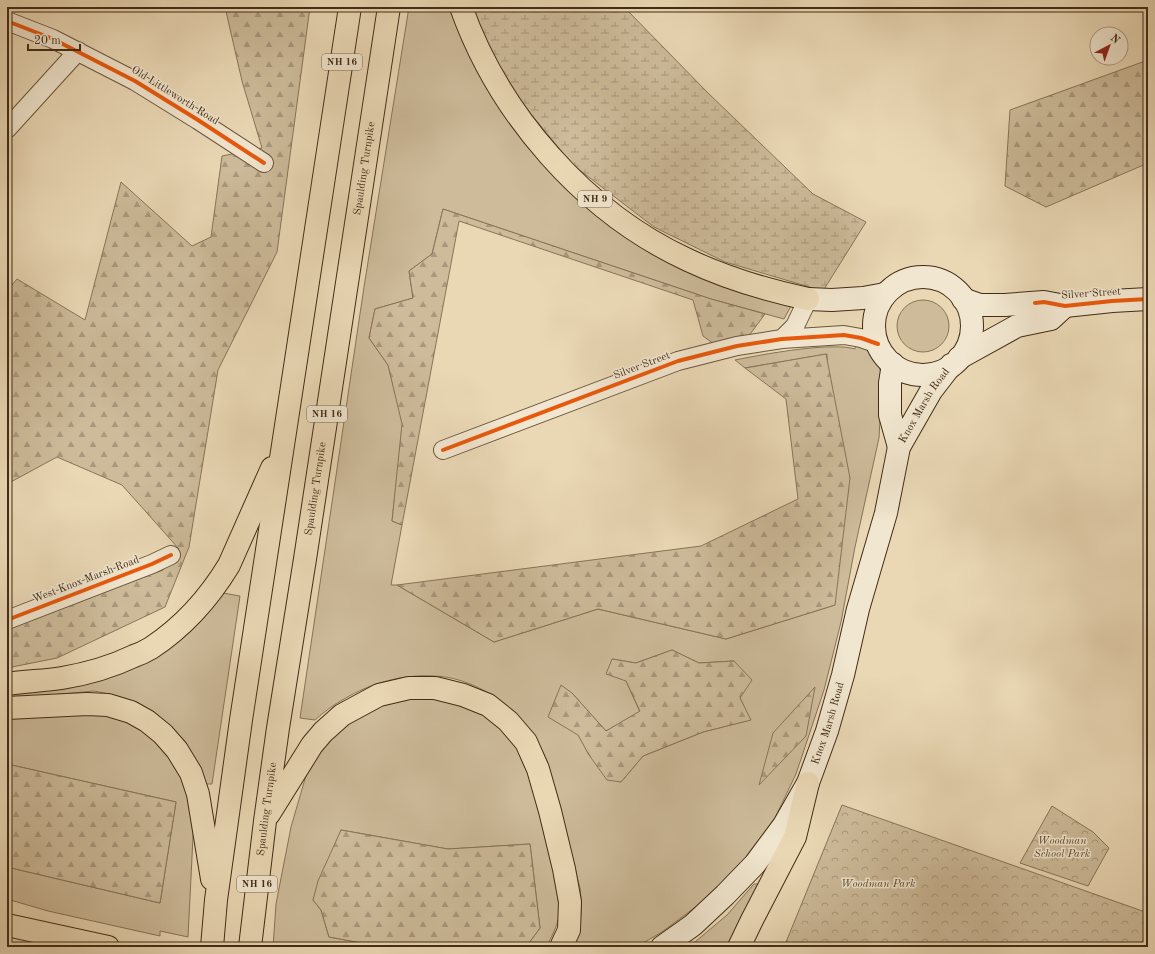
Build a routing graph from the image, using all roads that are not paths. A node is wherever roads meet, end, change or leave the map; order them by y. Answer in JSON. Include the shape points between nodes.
{"nodes":[{"id":1,"x":350,"y":7,"type":"edge"},
{"id":2,"x":389,"y":7,"type":"edge"},
{"id":3,"x":461,"y":7,"type":"edge"},
{"id":4,"x":7,"y":21,"type":"edge"},
{"id":5,"x":78,"y":51,"type":"junction"},
{"id":6,"x":7,"y":129,"type":"edge"},
{"id":7,"x":264,"y":164,"type":"dead end"},
{"id":8,"x":885,"y":294,"type":"junction"},
{"id":9,"x":808,"y":298,"type":"junction"},
{"id":10,"x":963,"y":299,"type":"junction"},
{"id":11,"x":1148,"y":299,"type":"edge"},
{"id":12,"x":1065,"y":306,"type":"junction"},
{"id":13,"x":782,"y":339,"type":"junction"},
{"id":14,"x":878,"y":344,"type":"junction"},
{"id":15,"x":955,"y":362,"type":"junction"},
{"id":16,"x":893,"y":364,"type":"junction"},
{"id":17,"x":283,"y":442,"type":"junction"},
{"id":18,"x":900,"y":447,"type":"junction"},
{"id":19,"x":443,"y":450,"type":"dead end"},
{"id":20,"x":170,"y":555,"type":"dead end"},
{"id":21,"x":7,"y":620,"type":"edge"},
{"id":22,"x":7,"y":684,"type":"edge"},
{"id":23,"x":7,"y":708,"type":"edge"},
{"id":24,"x":808,"y":783,"type":"junction"},
{"id":25,"x":265,"y":821,"type":"junction"},
{"id":26,"x":216,"y":900,"type":"junction"},
{"id":27,"x":7,"y":926,"type":"edge"},
{"id":28,"x":79,"y":941,"type":"junction"},
{"id":29,"x":48,"y":947,"type":"edge"},
{"id":30,"x":108,"y":947,"type":"edge"},
{"id":31,"x":212,"y":947,"type":"edge"},
{"id":32,"x":250,"y":947,"type":"edge"},
{"id":33,"x":561,"y":947,"type":"edge"},
{"id":34,"x":662,"y":947,"type":"edge"},
{"id":35,"x":739,"y":947,"type":"edge"}],
"edges":[{"from":1,"to":17,"type":"main road","number":"NH 16"},
{"from":2,"to":25,"type":"main road","name":"Spaulding Turnpike","number":"NH 16"},
{"from":3,"to":9,"type":"main road","number":"NH 9","via":[[479,50],[514,110],[557,164],[600,204],[631,227],[686,259],[746,283]]},
{"from":4,"to":5,"type":"street","name":"Old Littleworth Road"},
{"from":5,"to":6,"type":"street"},
{"from":5,"to":7,"type":"street","name":"Old Littleworth Road","via":[[135,81]]},
{"from":8,"to":9,"type":"main road","number":"NH 9","via":[[832,300]]},
{"from":8,"to":10,"type":"main road","via":[[904,280],[929,277],[941,280],[958,292]]},
{"from":8,"to":14,"type":"main road","via":[[875,313],[874,334]]},
{"from":9,"to":13,"type":"street","via":[[795,326]]},
{"from":10,"to":12,"type":"main road","name":"Silver Street","via":[[980,305],[1044,302]]},
{"from":10,"to":15,"type":"main road","via":[[970,313],[971,329],[968,345]]},
{"from":11,"to":12,"type":"main road","name":"Silver Street"},
{"from":12,"to":15,"type":"main road","name":"Silver Street","via":[[1051,319],[1016,326]]},
{"from":13,"to":14,"type":"street","name":"Silver Street","via":[[844,335]]},
{"from":13,"to":19,"type":"street","name":"Silver Street","via":[[737,346],[678,362]]},
{"from":14,"to":16,"type":"main road"},
{"from":15,"to":16,"type":"main road","via":[[940,371],[928,374],[904,371]]},
{"from":15,"to":18,"type":"main road","name":"Knox Marsh Road","via":[[932,390]]},
{"from":16,"to":18,"type":"main road","name":"Knox Marsh Road","via":[[890,415]]},
{"from":17,"to":22,"type":"main road","via":[[229,565],[209,595],[172,633],[149,649],[96,671],[62,678]]},
{"from":17,"to":26,"type":"main road","number":"NH 16"},
{"from":18,"to":24,"type":"main road","name":"Knox Marsh Road","via":[[886,513],[858,609],[843,675],[827,731]]},
{"from":20,"to":21,"type":"street","name":"West Knox Marsh Road"},
{"from":23,"to":26,"type":"main road","via":[[108,705],[131,712],[163,734],[177,750],[191,773],[198,794]]},
{"from":24,"to":34,"type":"main road","name":"Knox Marsh Road","via":[[784,825],[755,864],[694,924]]},
{"from":24,"to":35,"type":"main road","via":[[795,837]]},
{"from":25,"to":32,"type":"main road","name":"Spaulding Turnpike","number":"NH 16"},
{"from":25,"to":33,"type":"main road","via":[[323,732],[342,715],[379,695],[409,688],[435,688],[488,705],[508,721],[526,742],[538,769],[570,902],[569,930]]},
{"from":26,"to":31,"type":"main road","number":"NH 16"},
{"from":27,"to":28,"type":"main road"},
{"from":28,"to":29,"type":"main road"},
{"from":28,"to":30,"type":"main road"}]}
